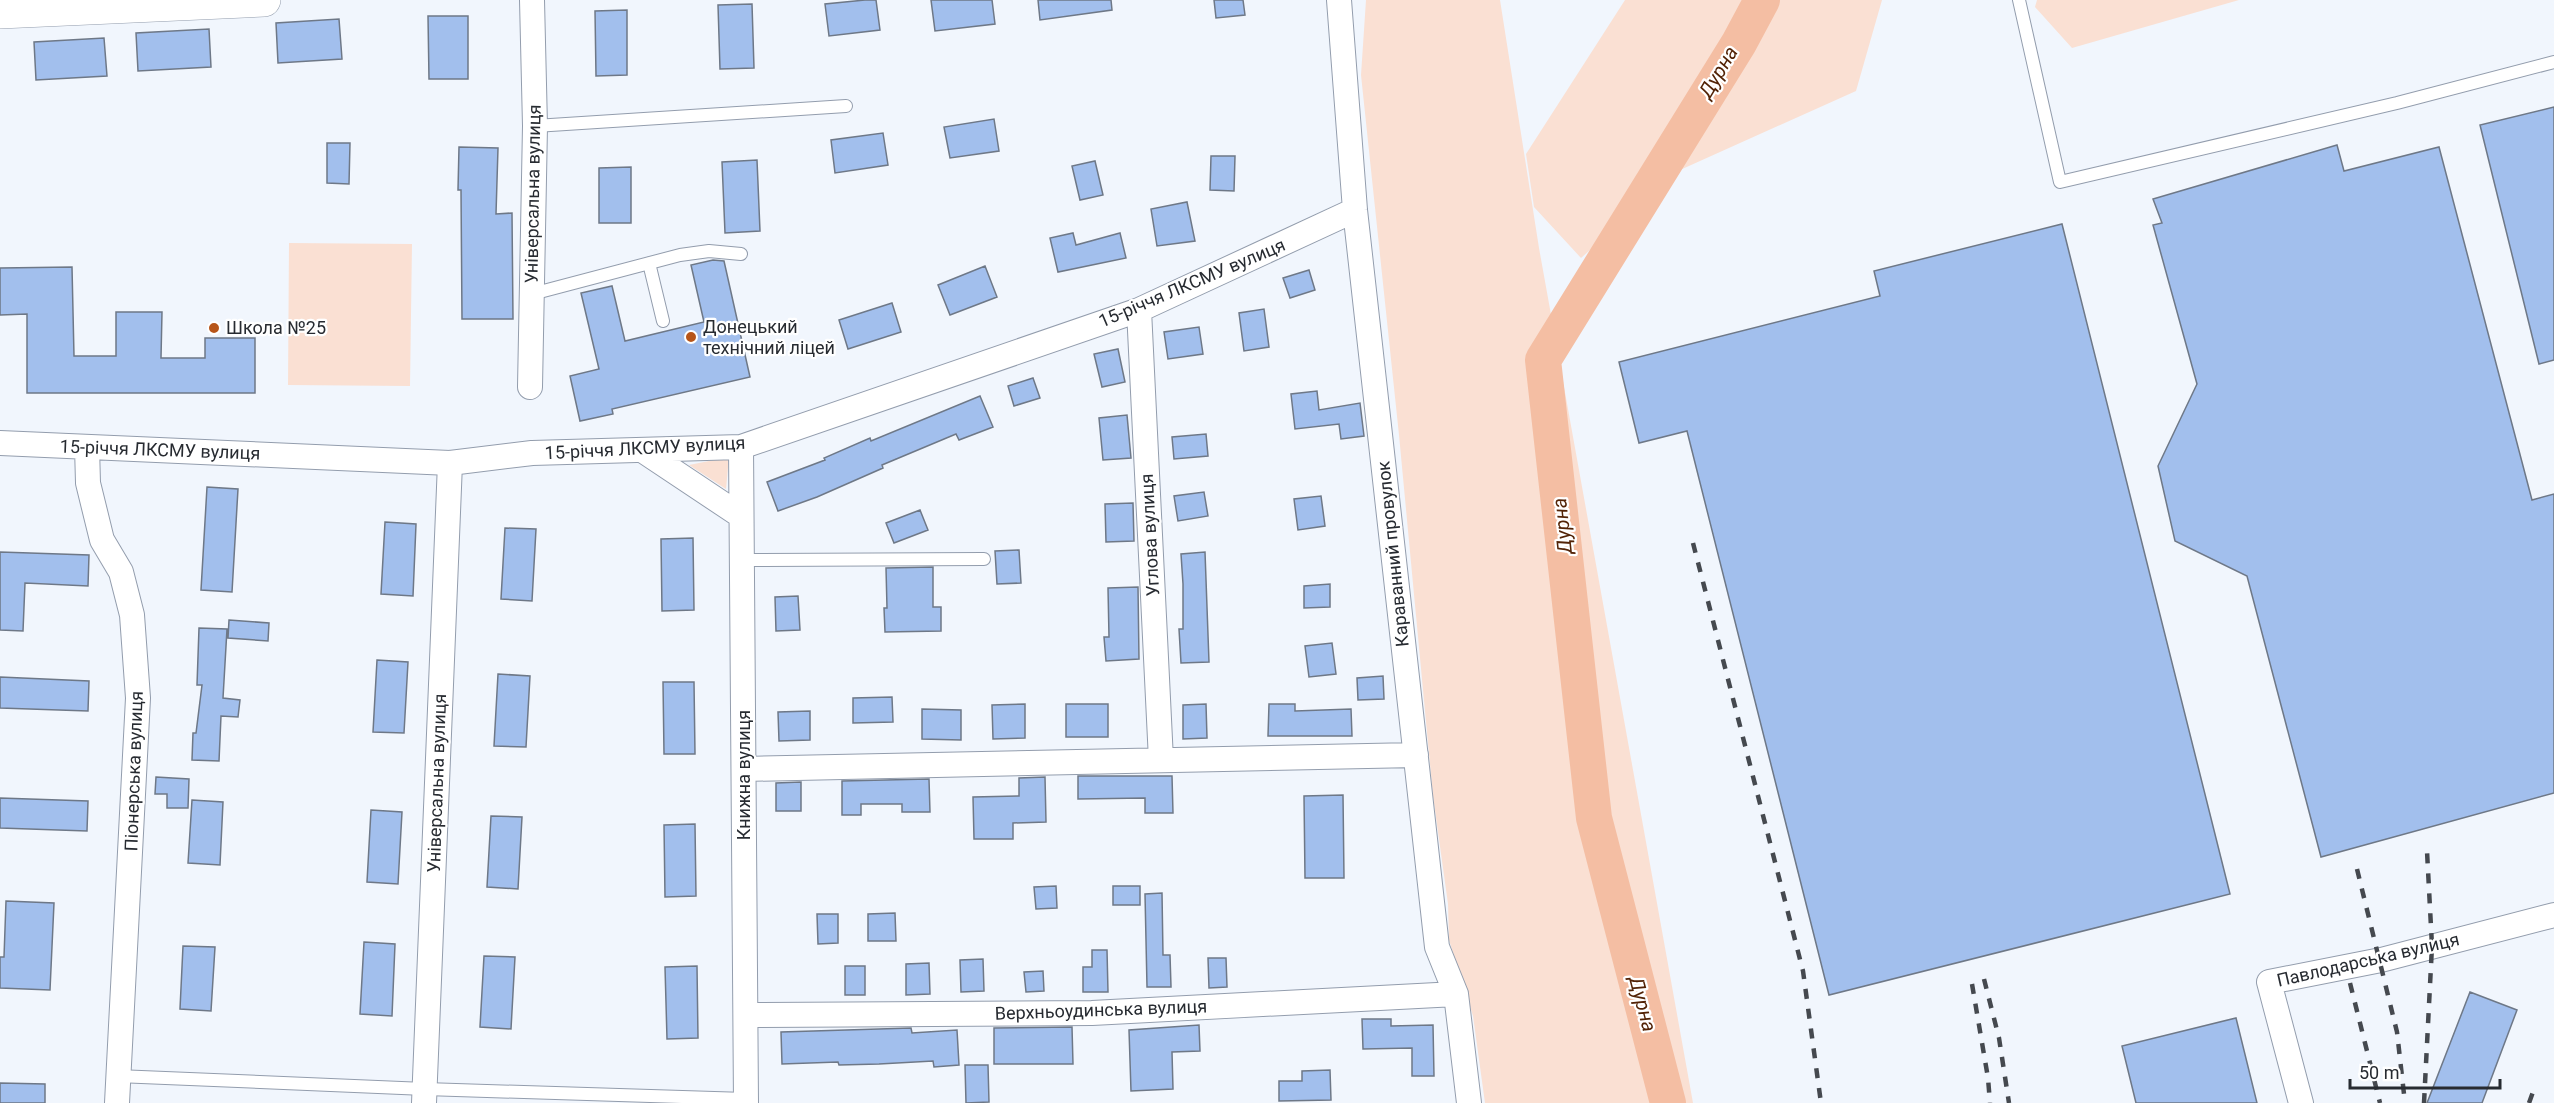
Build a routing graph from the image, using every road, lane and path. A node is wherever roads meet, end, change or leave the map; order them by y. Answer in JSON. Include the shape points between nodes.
{"nodes":[{"id":1,"x":264,"y":0,"type":"edge"},
{"id":2,"x":532,"y":0,"type":"edge"},
{"id":3,"x":1339,"y":0,"type":"edge"},
{"id":4,"x":2019,"y":0,"type":"edge"},
{"id":5,"x":0,"y":12,"type":"edge"},
{"id":6,"x":2554,"y":62,"type":"edge"},
{"id":7,"x":846,"y":106,"type":"dead end"},
{"id":8,"x":535,"y":126,"type":"junction"},
{"id":9,"x":1355,"y":210,"type":"junction"},
{"id":10,"x":741,"y":254,"type":"dead end"},
{"id":11,"x":649,"y":263,"type":"junction"},
{"id":12,"x":532,"y":294,"type":"junction"},
{"id":13,"x":1139,"y":310,"type":"junction"},
{"id":14,"x":663,"y":321,"type":"dead end"},
{"id":15,"x":530,"y":387,"type":"dead end"},
{"id":16,"x":0,"y":443,"type":"edge"},
{"id":17,"x":87,"y":447,"type":"junction"},
{"id":18,"x":741,"y":447,"type":"junction"},
{"id":19,"x":642,"y":450,"type":"junction"},
{"id":20,"x":450,"y":463,"type":"junction"},
{"id":21,"x":741,"y":516,"type":"junction"},
{"id":22,"x":984,"y":559,"type":"dead end"},
{"id":23,"x":742,"y":560,"type":"junction"},
{"id":24,"x":1416,"y":755,"type":"junction"},
{"id":25,"x":1161,"y":760,"type":"junction"},
{"id":26,"x":744,"y":769,"type":"junction"},
{"id":27,"x":2554,"y":915,"type":"edge"},
{"id":28,"x":1456,"y":994,"type":"junction"},
{"id":29,"x":746,"y":1015,"type":"junction"},
{"id":30,"x":117,"y":1076,"type":"junction"},
{"id":31,"x":425,"y":1096,"type":"edge"},
{"id":32,"x":746,"y":1101,"type":"edge"},
{"id":33,"x":117,"y":1103,"type":"edge"},
{"id":34,"x":1469,"y":1103,"type":"edge"},
{"id":35,"x":2301,"y":1103,"type":"edge"}],
"edges":[{"from":1,"to":5,"type":"main road"},
{"from":2,"to":8,"type":"street","name":"Універсальна вулиця"},
{"from":3,"to":9,"type":"street","name":"Караванний провулок"},
{"from":4,"to":6,"type":"lane","via":[[2060,182]]},
{"from":7,"to":8,"type":"lane"},
{"from":8,"to":12,"type":"street","name":"Універсальна вулиця"},
{"from":9,"to":13,"type":"street","name":"15-річчя ЛКСМУ вулиця"},
{"from":9,"to":24,"type":"street","name":"Караванний провулок"},
{"from":10,"to":11,"type":"lane","via":[[709,251]]},
{"from":11,"to":12,"type":"lane"},
{"from":11,"to":14,"type":"lane"},
{"from":12,"to":15,"type":"street","name":"Універсальна вулиця"},
{"from":13,"to":18,"type":"street","name":"15-річчя ЛКСМУ вулиця"},
{"from":13,"to":25,"type":"street","name":"Углова вулиця"},
{"from":16,"to":17,"type":"street","name":"15-річчя ЛКСМУ вулиця"},
{"from":17,"to":20,"type":"street","name":"15-річчя ЛКСМУ вулиця"},
{"from":17,"to":30,"type":"street","name":"Піонерська вулиця","via":[[88,483],[102,540],[121,572],[132,615],[138,698]]},
{"from":18,"to":19,"type":"street","name":"15-річчя ЛКСМУ вулиця"},
{"from":18,"to":21,"type":"street","name":"Книжна вулиця"},
{"from":19,"to":20,"type":"street","name":"15-річчя ЛКСМУ вулиця","via":[[532,453]]},
{"from":19,"to":21,"type":"street"},
{"from":20,"to":31,"type":"street","name":"Універсальна вулиця"},
{"from":21,"to":23,"type":"street","name":"Книжна вулиця"},
{"from":22,"to":23,"type":"lane"},
{"from":23,"to":26,"type":"street","name":"Книжна вулиця"},
{"from":24,"to":25,"type":"street"},
{"from":24,"to":28,"type":"street","name":"Караванний провулок","via":[[1437,946]]},
{"from":25,"to":26,"type":"street"},
{"from":26,"to":29,"type":"street","name":"Книжна вулиця"},
{"from":27,"to":35,"type":"street","name":"Павлодарська вулиця","via":[[2381,960],[2269,982]]},
{"from":28,"to":29,"type":"street","name":"Верхньоудинська вулиця","via":[[1092,1013]]},
{"from":28,"to":34,"type":"street","name":"Караванний провулок"},
{"from":29,"to":32,"type":"street","name":"Книжна вулиця"},
{"from":30,"to":31,"type":"lane"},
{"from":30,"to":33,"type":"street","name":"Піонерська вулиця"},
{"from":31,"to":32,"type":"lane"}]}
